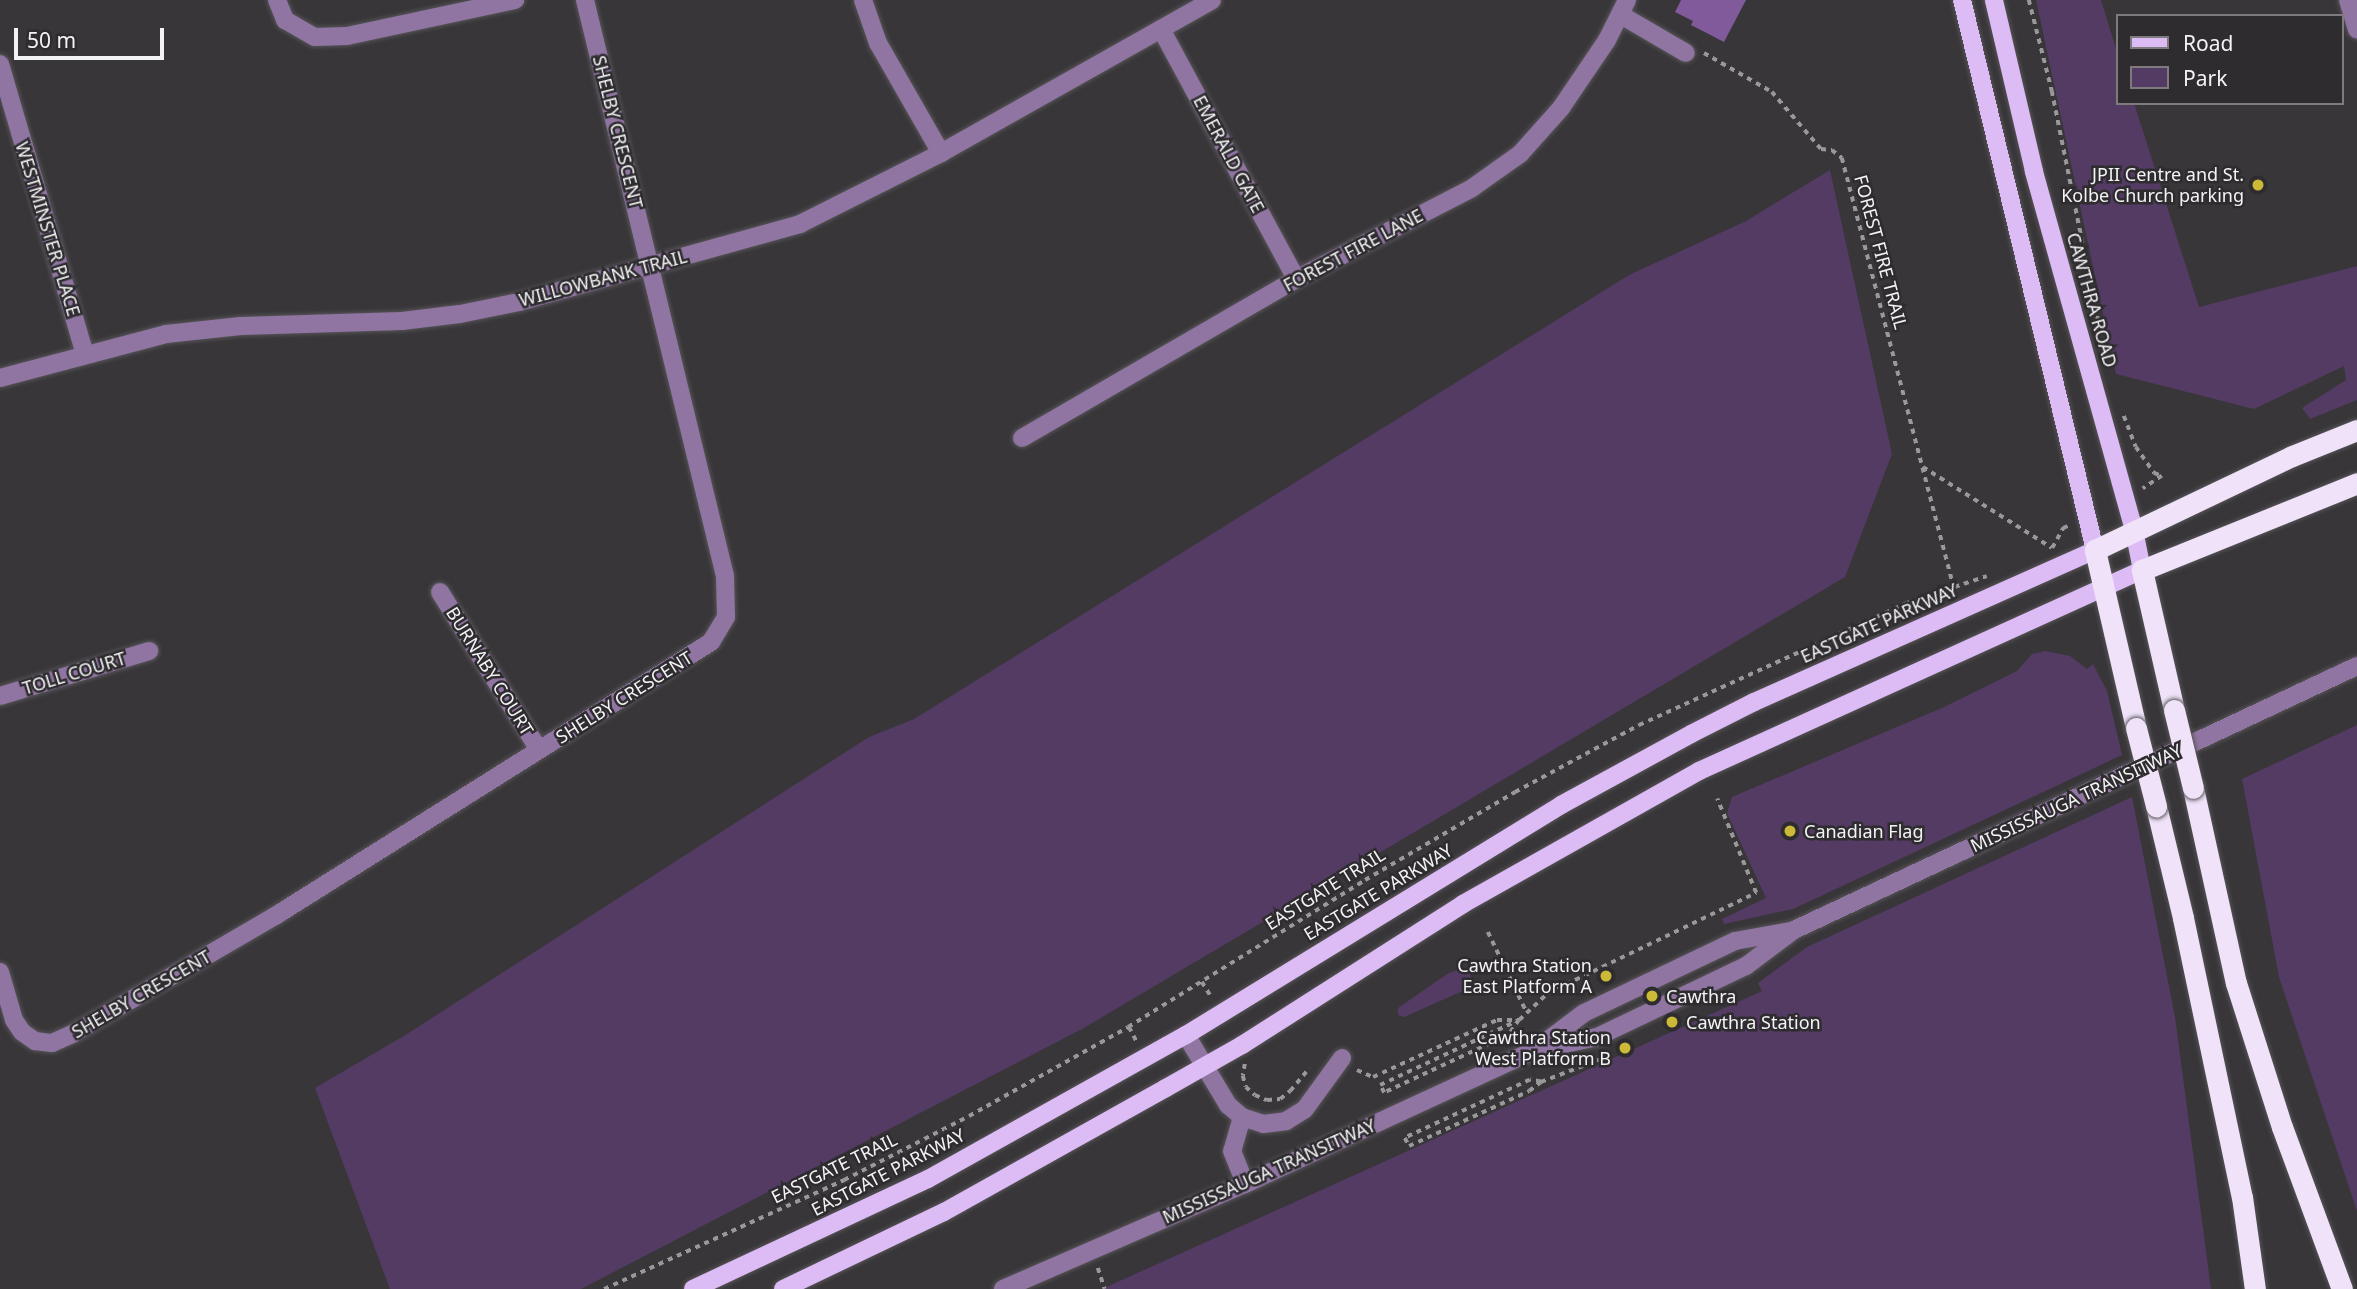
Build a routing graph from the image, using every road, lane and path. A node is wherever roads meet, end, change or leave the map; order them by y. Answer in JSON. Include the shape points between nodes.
{"nodes":[{"id":1,"x":277,"y":0,"type":"edge"},
{"id":2,"x":515,"y":0,"type":"edge"},
{"id":3,"x":585,"y":0,"type":"edge"},
{"id":4,"x":863,"y":0,"type":"edge"},
{"id":5,"x":1212,"y":0,"type":"edge"},
{"id":6,"x":1962,"y":0,"type":"edge"},
{"id":7,"x":1994,"y":0,"type":"edge"},
{"id":8,"x":2029,"y":0,"type":"edge"},
{"id":9,"x":2348,"y":0,"type":"edge"},
{"id":10,"x":1624,"y":8,"type":"edge"},
{"id":11,"x":1161,"y":29,"type":"junction"},
{"id":12,"x":2357,"y":30,"type":"edge"},
{"id":13,"x":1690,"y":50,"type":"joint"},
{"id":14,"x":0,"y":64,"type":"edge"},
{"id":15,"x":941,"y":153,"type":"junction"},
{"id":16,"x":650,"y":265,"type":"junction"},
{"id":17,"x":1296,"y":279,"type":"junction"},
{"id":18,"x":2103,"y":345,"type":"dead end"},
{"id":19,"x":85,"y":354,"type":"junction"},
{"id":20,"x":0,"y":378,"type":"edge"},
{"id":21,"x":2122,"y":412,"type":"dead end"},
{"id":22,"x":2357,"y":430,"type":"edge"},
{"id":23,"x":1023,"y":438,"type":"dead end"},
{"id":24,"x":1922,"y":467,"type":"junction"},
{"id":25,"x":2161,"y":480,"type":"dead end"},
{"id":26,"x":2357,"y":483,"type":"edge"},
{"id":27,"x":2063,"y":527,"type":"dead end"},
{"id":28,"x":2134,"y":530,"type":"junction"},
{"id":29,"x":2052,"y":548,"type":"junction"},
{"id":30,"x":2095,"y":550,"type":"junction"},
{"id":31,"x":2040,"y":553,"type":"dead end"},
{"id":32,"x":2142,"y":570,"type":"junction"},
{"id":33,"x":1995,"y":573,"type":"dead end"},
{"id":34,"x":1954,"y":588,"type":"junction"},
{"id":35,"x":2105,"y":589,"type":"junction"},
{"id":36,"x":440,"y":592,"type":"dead end"},
{"id":37,"x":149,"y":651,"type":"dead end"},
{"id":38,"x":2357,"y":666,"type":"edge"},
{"id":39,"x":0,"y":696,"type":"edge"},
{"id":40,"x":539,"y":750,"type":"junction"},
{"id":41,"x":1717,"y":799,"type":"dead end"},
{"id":42,"x":1794,"y":930,"type":"junction"},
{"id":43,"x":1488,"y":932,"type":"dead end"},
{"id":44,"x":0,"y":972,"type":"edge"},
{"id":45,"x":1202,"y":982,"type":"junction"},
{"id":46,"x":1213,"y":999,"type":"dead end"},
{"id":47,"x":1527,"y":1013,"type":"junction"},
{"id":48,"x":1519,"y":1020,"type":"junction"},
{"id":49,"x":1128,"y":1027,"type":"junction"},
{"id":50,"x":1186,"y":1035,"type":"junction"},
{"id":51,"x":1138,"y":1043,"type":"dead end"},
{"id":52,"x":1535,"y":1050,"type":"junction"},
{"id":53,"x":1250,"y":1056,"type":"dead end"},
{"id":54,"x":1604,"y":1058,"type":"dead end"},
{"id":55,"x":1313,"y":1063,"type":"dead end"},
{"id":56,"x":1348,"y":1063,"type":"joint"},
{"id":57,"x":1205,"y":1066,"type":"junction"},
{"id":58,"x":1541,"y":1082,"type":"junction"},
{"id":59,"x":1242,"y":1117,"type":"junction"},
{"id":60,"x":1245,"y":1184,"type":"junction"},
{"id":61,"x":604,"y":1289,"type":"edge"},
{"id":62,"x":693,"y":1289,"type":"edge"},
{"id":63,"x":783,"y":1289,"type":"edge"},
{"id":64,"x":1003,"y":1289,"type":"edge"},
{"id":65,"x":2255,"y":1289,"type":"edge"},
{"id":66,"x":2343,"y":1289,"type":"edge"}],
"edges":[{"from":1,"to":2,"type":"street","via":[[285,20],[315,37],[347,36]]},
{"from":3,"to":16,"type":"street","name":"SHELBY CRESCENT"},
{"from":4,"to":15,"type":"street","via":[[878,43]]},
{"from":5,"to":11,"type":"street"},
{"from":6,"to":30,"type":"main road"},
{"from":7,"to":28,"type":"main road","name":"CAWTHRA ROAD","via":[[2034,171]]},
{"from":8,"to":18,"type":"path"},
{"from":9,"to":12,"type":"street"},
{"from":10,"to":13,"type":"street"},
{"from":10,"to":17,"type":"street","name":"FOREST FIRE LANE","via":[[1561,107],[1520,154],[1472,188]]},
{"from":11,"to":15,"type":"street","name":"WILLOWBANK TRAIL"},
{"from":11,"to":17,"type":"street","name":"EMERALD GATE"},
{"from":13,"to":24,"type":"path","name":"FOREST FIRE TRAIL","via":[[1772,92],[1821,149],[1842,158]]},
{"from":14,"to":19,"type":"street","name":"WESTMINSTER PLACE"},
{"from":15,"to":16,"type":"street","name":"WILLOWBANK TRAIL","via":[[800,224]]},
{"from":16,"to":19,"type":"street","name":"WILLOWBANK TRAIL","via":[[460,314],[166,334]]},
{"from":16,"to":40,"type":"street","name":"SHELBY CRESCENT","via":[[725,576],[726,617],[711,642]]},
{"from":17,"to":23,"type":"street","name":"FOREST FIRE LANE"},
{"from":19,"to":20,"type":"street","name":"WILLOWBANK TRAIL"},
{"from":21,"to":25,"type":"path","via":[[2136,447]]},
{"from":22,"to":28,"type":"highway"},
{"from":24,"to":29,"type":"path"},
{"from":24,"to":34,"type":"path","name":"FOREST FIRE TRAIL"},
{"from":26,"to":32,"type":"highway"},
{"from":27,"to":29,"type":"path"},
{"from":28,"to":30,"type":"highway"},
{"from":28,"to":32,"type":"main road","name":"CAWTHRA ROAD"},
{"from":29,"to":31,"type":"path"},
{"from":30,"to":35,"type":"highway"},
{"from":30,"to":50,"type":"main road","name":"EASTGATE PARKWAY","via":[[1755,702],[1679,741],[1561,805]]},
{"from":32,"to":35,"type":"main road"},
{"from":32,"to":66,"type":"highway","bridge":true,"via":[[2236,983],[2282,1127]]},
{"from":33,"to":34,"type":"path","name":"EASTGATE TRAIL"},
{"from":34,"to":45,"type":"path","name":"EASTGATE TRAIL","via":[[1907,603],[1639,725],[1376,873]]},
{"from":35,"to":57,"type":"main road","via":[[1699,771],[1463,904]]},
{"from":35,"to":65,"type":"highway","bridge":true,"via":[[2183,918],[2242,1197]]},
{"from":36,"to":40,"type":"street","name":"BURNABY COURT"},
{"from":37,"to":39,"type":"street","name":"TOLL COURT"},
{"from":38,"to":42,"type":"street","name":"MISSISSAUGA TRANSITWAY"},
{"from":40,"to":44,"type":"street","name":"SHELBY CRESCENT","via":[[275,916],[52,1043],[35,1041],[22,1032]]},
{"from":41,"to":47,"type":"path","via":[[1756,893],[1548,993]]},
{"from":42,"to":52,"type":"street","name":"MISSISSAUGA TRANSITWAY","via":[[1746,966],[1597,1037]]},
{"from":42,"to":52,"type":"street","name":"MISSISSAUGA TRANSITWAY","via":[[1735,941],[1584,1013]]},
{"from":43,"to":47,"type":"path"},
{"from":45,"to":46,"type":"path"},
{"from":45,"to":49,"type":"path","name":"EASTGATE TRAIL"},
{"from":47,"to":48,"type":"path"},
{"from":48,"to":48,"type":"path","via":[[1380,1084],[1384,1093],[1509,1035]]},
{"from":48,"to":56,"type":"path","via":[[1497,1020],[1373,1077]]},
{"from":49,"to":51,"type":"path"},
{"from":49,"to":61,"type":"path","name":"EASTGATE TRAIL","via":[[857,1173]]},
{"from":50,"to":57,"type":"street"},
{"from":50,"to":62,"type":"main road","name":"EASTGATE PARKWAY","via":[[928,1179]]},
{"from":52,"to":60,"type":"street","name":"MISSISSAUGA TRANSITWAY"},
{"from":53,"to":55,"type":"path","via":[[1244,1065],[1246,1087],[1267,1100],[1280,1099],[1290,1091]]},
{"from":54,"to":58,"type":"path"},
{"from":56,"to":59,"type":"street","via":[[1305,1109],[1286,1121],[1263,1124]]},
{"from":57,"to":59,"type":"street","via":[[1228,1105]]},
{"from":57,"to":63,"type":"main road","via":[[944,1212]]},
{"from":58,"to":58,"type":"path","via":[[1409,1146],[1405,1138],[1530,1080]]},
{"from":59,"to":60,"type":"street","via":[[1232,1152]]},
{"from":60,"to":64,"type":"street","name":"MISSISSAUGA TRANSITWAY"}]}
